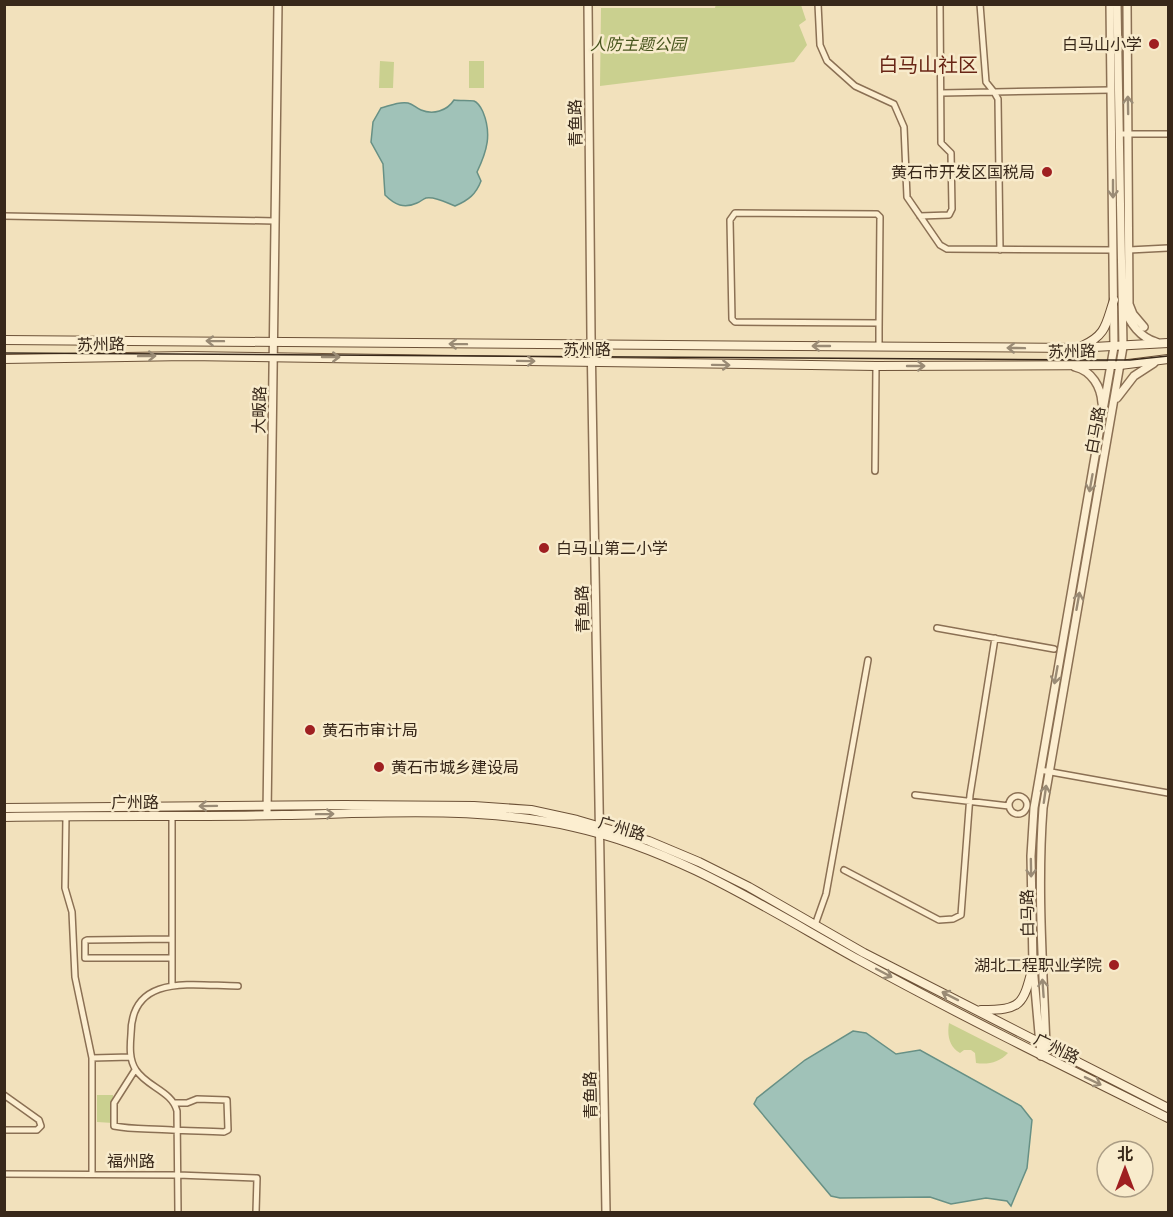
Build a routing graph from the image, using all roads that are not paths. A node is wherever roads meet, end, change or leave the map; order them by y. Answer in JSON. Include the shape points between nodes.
{"nodes":[{"id":1,"x":278,"y":4,"type":"edge"},
{"id":2,"x":588,"y":4,"type":"edge"},
{"id":3,"x":818,"y":4,"type":"edge"},
{"id":4,"x":940,"y":4,"type":"edge"},
{"id":5,"x":980,"y":4,"type":"edge"},
{"id":6,"x":1110,"y":4,"type":"edge"},
{"id":7,"x":1117,"y":4,"type":"edge"},
{"id":8,"x":1127,"y":4,"type":"edge"},
{"id":9,"x":1112,"y":90,"type":"junction"},
{"id":10,"x":994,"y":92,"type":"junction"},
{"id":11,"x":941,"y":93,"type":"junction"},
{"id":12,"x":1124,"y":134,"type":"junction"},
{"id":13,"x":1168,"y":134,"type":"edge"},
{"id":14,"x":4,"y":216,"type":"edge"},
{"id":15,"x":920,"y":216,"type":"junction"},
{"id":16,"x":275,"y":221,"type":"junction"},
{"id":17,"x":1168,"y":248,"type":"edge"},
{"id":18,"x":1000,"y":250,"type":"junction"},
{"id":19,"x":1113,"y":250,"type":"junction"},
{"id":20,"x":1129,"y":250,"type":"junction"},
{"id":21,"x":1122,"y":293,"type":"junction"},
{"id":22,"x":1114,"y":300,"type":"junction"},
{"id":23,"x":879,"y":323,"type":"junction"},
{"id":24,"x":1144,"y":327,"type":"dead end"},
{"id":25,"x":4,"y":340,"type":"edge"},
{"id":26,"x":273,"y":342,"type":"junction"},
{"id":27,"x":1167,"y":344,"type":"edge"},
{"id":28,"x":591,"y":345,"type":"junction"},
{"id":29,"x":879,"y":346,"type":"junction"},
{"id":30,"x":1118,"y":347,"type":"junction"},
{"id":31,"x":1075,"y":348,"type":"junction"},
{"id":32,"x":273,"y":357,"type":"junction"},
{"id":33,"x":4,"y":359,"type":"edge"},
{"id":34,"x":1164,"y":360,"type":"edge"},
{"id":35,"x":592,"y":362,"type":"junction"},
{"id":36,"x":1116,"y":364,"type":"junction"},
{"id":37,"x":1070,"y":365,"type":"junction"},
{"id":38,"x":876,"y":366,"type":"junction"},
{"id":39,"x":1107,"y":414,"type":"junction"},
{"id":40,"x":875,"y":471,"type":"dead end"},
{"id":41,"x":937,"y":628,"type":"dead end"},
{"id":42,"x":995,"y":638,"type":"junction"},
{"id":43,"x":1054,"y":649,"type":"dead end"},
{"id":44,"x":868,"y":660,"type":"dead end"},
{"id":45,"x":1040,"y":770,"type":"junction"},
{"id":46,"x":1048,"y":771,"type":"junction"},
{"id":47,"x":1168,"y":793,"type":"edge"},
{"id":48,"x":915,"y":795,"type":"dead end"},
{"id":49,"x":969,"y":801,"type":"junction"},
{"id":50,"x":267,"y":806,"type":"junction"},
{"id":51,"x":1009,"y":806,"type":"junction"},
{"id":52,"x":4,"y":808,"type":"edge"},
{"id":53,"x":172,"y":815,"type":"junction"},
{"id":54,"x":267,"y":815,"type":"junction"},
{"id":55,"x":66,"y":816,"type":"junction"},
{"id":56,"x":4,"y":817,"type":"edge"},
{"id":57,"x":599,"y":831,"type":"junction"},
{"id":58,"x":844,"y":870,"type":"dead end"},
{"id":59,"x":815,"y":925,"type":"junction"},
{"id":60,"x":172,"y":939,"type":"junction"},
{"id":61,"x":73,"y":957,"type":"junction"},
{"id":62,"x":85,"y":958,"type":"junction"},
{"id":63,"x":172,"y":958,"type":"junction"},
{"id":64,"x":1032,"y":966,"type":"junction"},
{"id":65,"x":172,"y":986,"type":"junction"},
{"id":66,"x":238,"y":986,"type":"dead end"},
{"id":67,"x":979,"y":1010,"type":"junction"},
{"id":68,"x":1042,"y":1045,"type":"junction"},
{"id":69,"x":1041,"y":1056,"type":"junction"},
{"id":70,"x":131,"y":1057,"type":"junction"},
{"id":71,"x":92,"y":1058,"type":"junction"},
{"id":72,"x":135,"y":1070,"type":"junction"},
{"id":73,"x":4,"y":1095,"type":"edge"},
{"id":74,"x":174,"y":1103,"type":"junction"},
{"id":75,"x":1168,"y":1108,"type":"edge"},
{"id":76,"x":1168,"y":1118,"type":"edge"},
{"id":77,"x":4,"y":1130,"type":"edge"},
{"id":78,"x":178,"y":1131,"type":"junction"},
{"id":79,"x":4,"y":1174,"type":"edge"},
{"id":80,"x":92,"y":1174,"type":"junction"},
{"id":81,"x":178,"y":1175,"type":"junction"},
{"id":82,"x":178,"y":1212,"type":"edge"},
{"id":83,"x":256,"y":1212,"type":"edge"},
{"id":84,"x":606,"y":1212,"type":"edge"}],
"edges":[{"from":1,"to":16,"type":"street","name":"大畈路"},
{"from":2,"to":28,"type":"street","name":"青鱼路"},
{"from":3,"to":15,"type":"street","via":[[820,45],[827,61],[855,86],[894,104],[904,127],[907,197]]},
{"from":4,"to":11,"type":"street"},
{"from":5,"to":10,"type":"street","via":[[986,82]]},
{"from":6,"to":9,"type":"street","name":"白马路"},
{"from":7,"to":12,"type":"street","name":"白马路"},
{"from":12,"to":8,"type":"street","one_way":true},
{"from":9,"to":10,"type":"street"},
{"from":9,"to":19,"type":"street","name":"白马路","one_way":true},
{"from":10,"to":11,"type":"street"},
{"from":10,"to":18,"type":"street","via":[[998,99]]},
{"from":11,"to":15,"type":"street","via":[[941,143],[951,153],[952,209],[949,214]]},
{"from":12,"to":13,"type":"street"},
{"from":12,"to":20,"type":"street"},
{"from":12,"to":21,"type":"street","name":"白马路"},
{"from":14,"to":16,"type":"street"},
{"from":15,"to":18,"type":"street","via":[[947,249]]},
{"from":16,"to":26,"type":"street","name":"大畈路"},
{"from":17,"to":20,"type":"street"},
{"from":18,"to":19,"type":"street"},
{"from":19,"to":22,"type":"street","name":"白马路"},
{"from":20,"to":24,"type":"street","via":[[1129,304]]},
{"from":21,"to":27,"type":"street","via":[[1125,312],[1134,326],[1149,340]]},
{"from":21,"to":30,"type":"street","name":"白马路"},
{"from":22,"to":30,"type":"street","name":"白马路"},
{"from":22,"to":31,"type":"main road","via":[[1100,335]]},
{"from":23,"to":23,"type":"street","via":[[877,214],[735,213],[730,220],[732,320]]},
{"from":23,"to":29,"type":"street"},
{"from":26,"to":25,"type":"main road","name":"苏州路","one_way":true},
{"from":28,"to":26,"type":"main road","name":"苏州路","one_way":true},
{"from":26,"to":32,"type":"street","name":"大畈路"},
{"from":27,"to":30,"type":"main road","name":"苏州路"},
{"from":29,"to":28,"type":"main road","name":"苏州路","one_way":true},
{"from":28,"to":35,"type":"street","name":"青鱼路"},
{"from":31,"to":29,"type":"main road","name":"苏州路","one_way":true},
{"from":30,"to":31,"type":"main road","name":"苏州路"},
{"from":30,"to":36,"type":"street","name":"白马路"},
{"from":33,"to":32,"type":"main road","name":"苏州路","one_way":true},
{"from":32,"to":35,"type":"main road","name":"苏州路","one_way":true},
{"from":32,"to":50,"type":"street","name":"大畈路"},
{"from":34,"to":36,"type":"main road","name":"苏州路"},
{"from":34,"to":39,"type":"street","via":[[1147,365],[1134,376]]},
{"from":35,"to":38,"type":"main road","name":"苏州路","one_way":true},
{"from":35,"to":57,"type":"street","name":"青鱼路"},
{"from":36,"to":37,"type":"main road","name":"苏州路"},
{"from":36,"to":39,"type":"street","name":"白马路"},
{"from":38,"to":37,"type":"main road","name":"苏州路","one_way":true},
{"from":37,"to":39,"type":"street","via":[[1089,373],[1100,388]]},
{"from":38,"to":40,"type":"street"},
{"from":39,"to":45,"type":"street","name":"白马路","one_way":true},
{"from":46,"to":39,"type":"street","name":"白马路","one_way":true},
{"from":41,"to":42,"type":"street"},
{"from":42,"to":43,"type":"street"},
{"from":42,"to":49,"type":"street"},
{"from":44,"to":59,"type":"street","via":[[826,894]]},
{"from":45,"to":46,"type":"street"},
{"from":45,"to":64,"type":"street","name":"白马路","one_way":true,"via":[[1031,856]]},
{"from":46,"to":47,"type":"street"},
{"from":68,"to":46,"type":"street","name":"白马路","one_way":true,"via":[[1039,857]]},
{"from":48,"to":49,"type":"street"},
{"from":49,"to":51,"type":"street"},
{"from":49,"to":58,"type":"street","via":[[961,915],[939,920]]},
{"from":50,"to":52,"type":"main road","name":"广州路","one_way":true},
{"from":50,"to":54,"type":"street","name":"大畈路"},
{"from":50,"to":57,"type":"main road","name":"广州路","via":[[474,806],[531,810]]},
{"from":51,"to":51,"type":"street","via":[[1015,797],[1027,798],[1025,814],[1014,813]]},
{"from":53,"to":54,"type":"main road","name":"广州路"},
{"from":53,"to":55,"type":"main road","name":"广州路"},
{"from":53,"to":60,"type":"street"},
{"from":54,"to":57,"type":"main road","name":"广州路","one_way":true,"via":[[473,814],[530,818]]},
{"from":55,"to":56,"type":"main road","name":"广州路"},
{"from":55,"to":61,"type":"street","via":[[65,888],[72,912]]},
{"from":57,"to":59,"type":"main road","name":"广州路","via":[[650,841],[699,862]]},
{"from":57,"to":69,"type":"main road","name":"广州路","one_way":true,"via":[[725,885]]},
{"from":57,"to":84,"type":"street","name":"青鱼路"},
{"from":67,"to":59,"type":"main road","name":"广州路","one_way":true},
{"from":60,"to":62,"type":"street","via":[[87,940]]},
{"from":60,"to":63,"type":"street"},
{"from":61,"to":62,"type":"street"},
{"from":61,"to":71,"type":"street"},
{"from":62,"to":63,"type":"street"},
{"from":63,"to":65,"type":"street"},
{"from":64,"to":67,"type":"main road","via":[[1025,995],[1016,1006]]},
{"from":64,"to":68,"type":"street","name":"白马路"},
{"from":65,"to":66,"type":"street"},
{"from":65,"to":70,"type":"street","via":[[144,996],[135,1007],[130,1024]]},
{"from":67,"to":68,"type":"main road","name":"广州路"},
{"from":68,"to":69,"type":"street"},
{"from":68,"to":75,"type":"main road","name":"广州路"},
{"from":69,"to":76,"type":"main road","name":"广州路","one_way":true},
{"from":70,"to":71,"type":"street"},
{"from":70,"to":72,"type":"street"},
{"from":71,"to":80,"type":"street"},
{"from":72,"to":74,"type":"street"},
{"from":72,"to":78,"type":"street","via":[[114,1103],[114,1126]]},
{"from":73,"to":77,"type":"street","via":[[39,1120],[41,1126],[37,1130]]},
{"from":74,"to":78,"type":"street"},
{"from":74,"to":78,"type":"street","via":[[197,1099],[228,1101],[227,1131]]},
{"from":78,"to":81,"type":"street"},
{"from":79,"to":80,"type":"street","name":"福州路"},
{"from":80,"to":81,"type":"street","name":"福州路"},
{"from":81,"to":82,"type":"street"},
{"from":81,"to":83,"type":"street","name":"福州路","via":[[256,1178]]}]}
